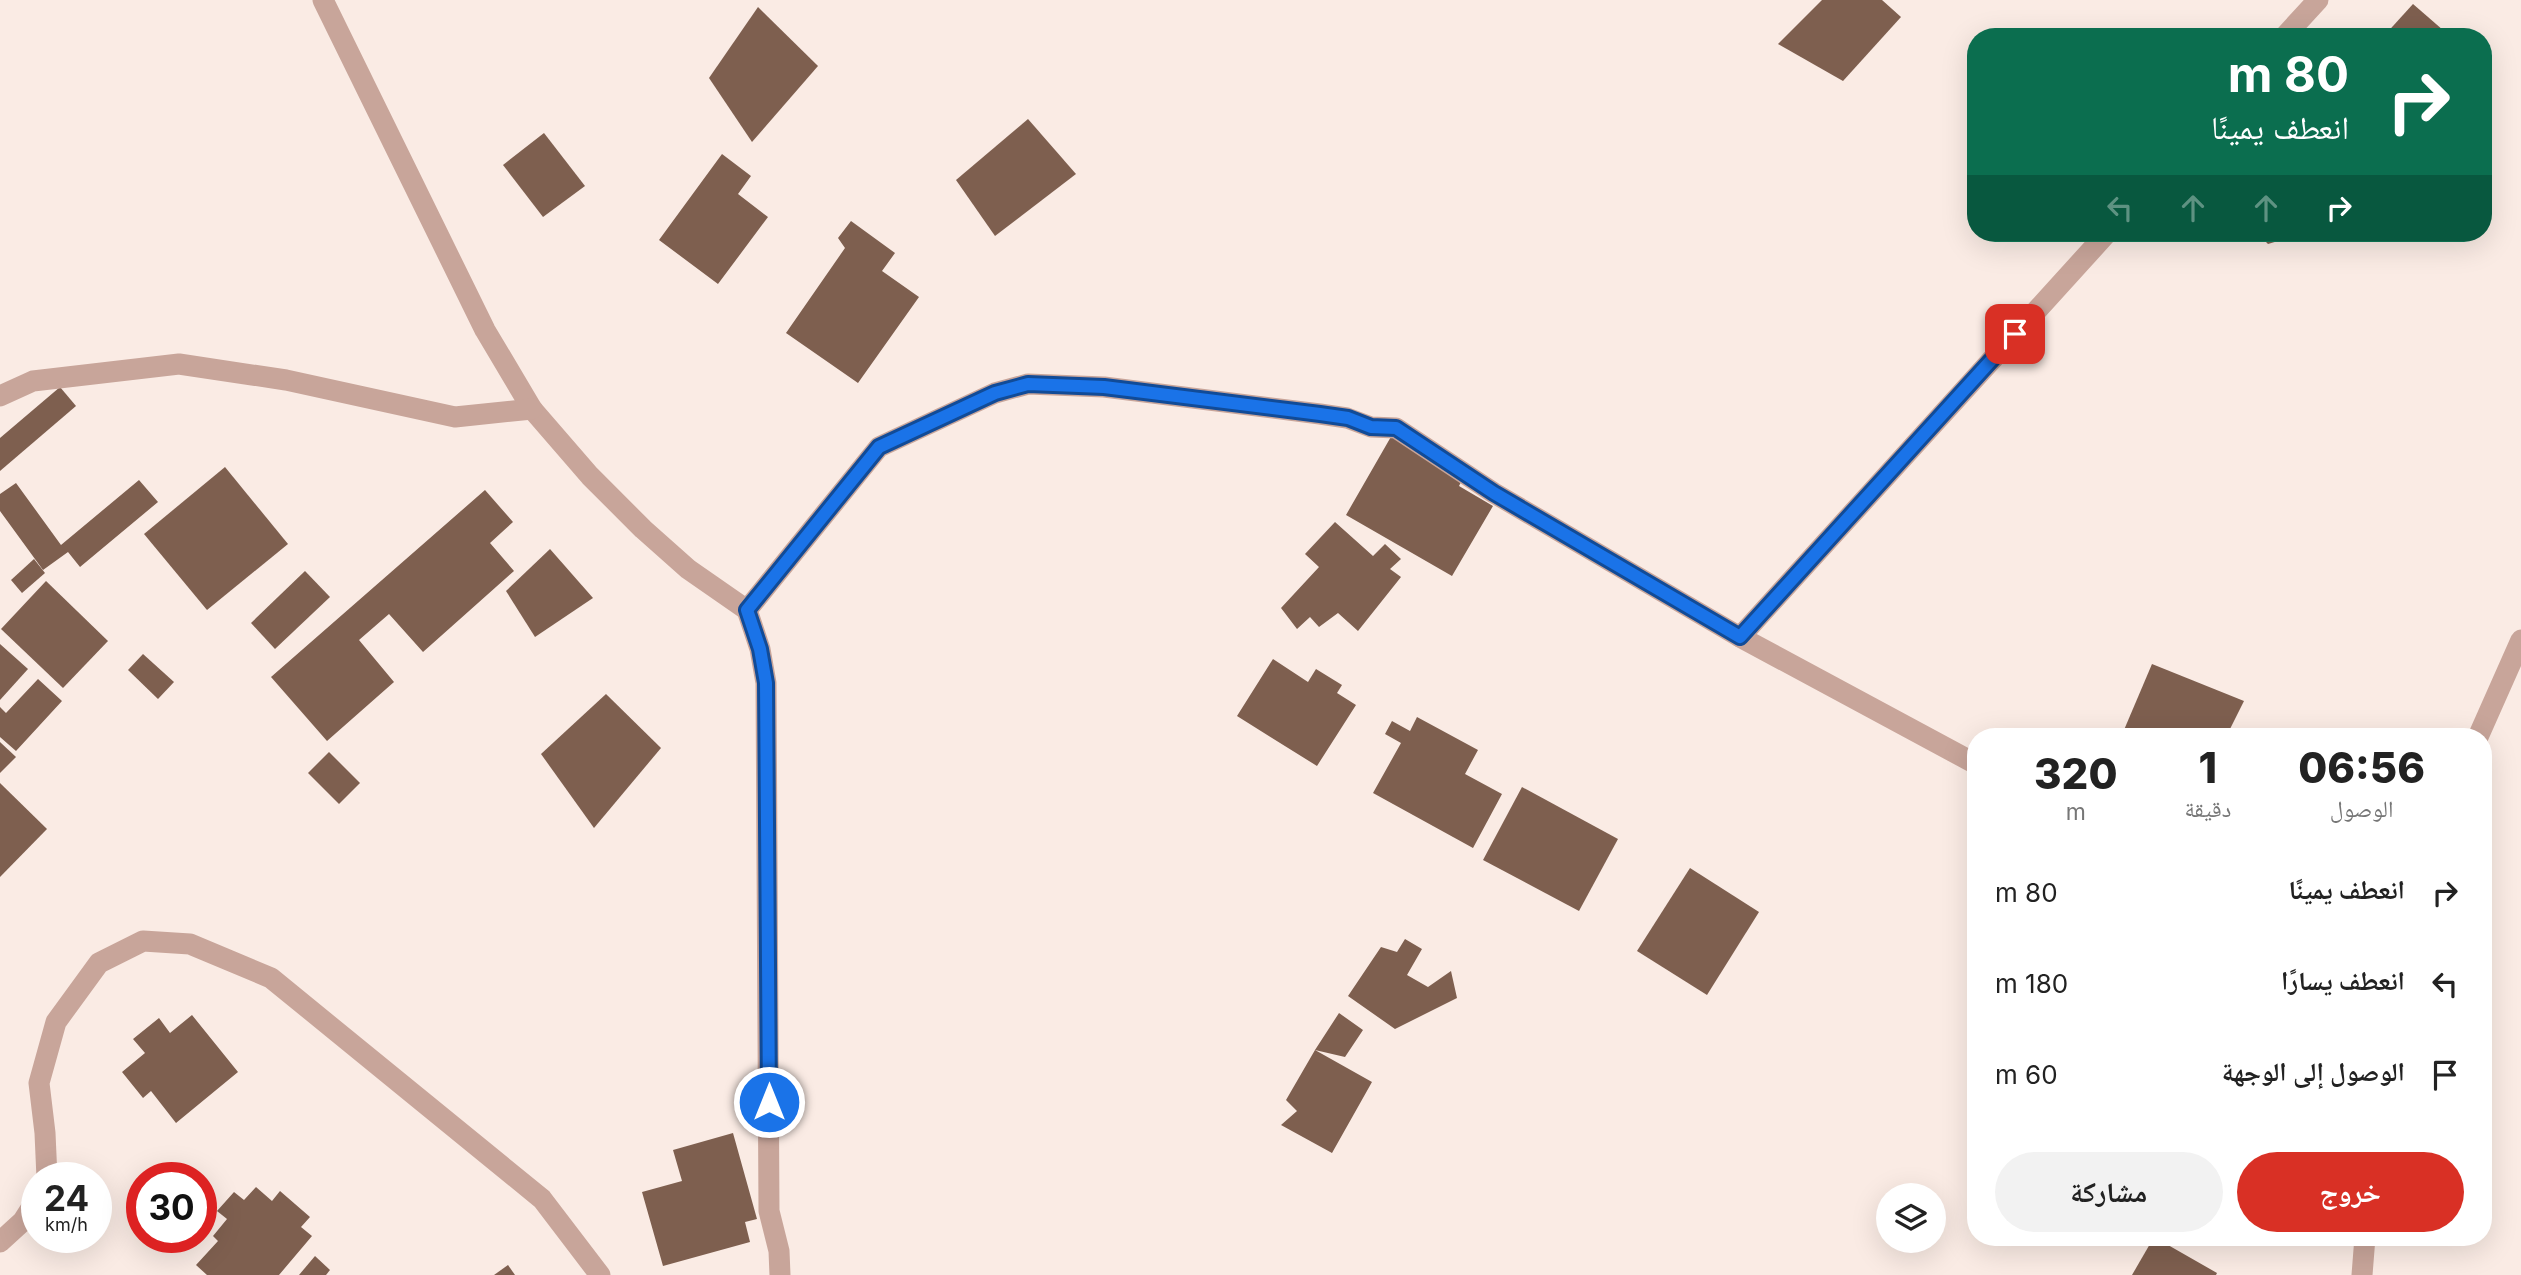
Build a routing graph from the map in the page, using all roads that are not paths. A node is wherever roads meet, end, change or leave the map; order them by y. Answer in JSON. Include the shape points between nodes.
{"nodes":[{"id":1,"x":323,"y":0,"type":"edge"},
{"id":2,"x":2318,"y":0,"type":"edge"},
{"id":3,"x":2292,"y":28,"type":"edge"},
{"id":4,"x":2099,"y":242,"type":"edge"},
{"id":5,"x":0,"y":396,"type":"edge"},
{"id":6,"x":532,"y":409,"type":"junction"},
{"id":7,"x":747,"y":610,"type":"junction"},
{"id":8,"x":1740,"y":637,"type":"junction"},
{"id":9,"x":2521,"y":640,"type":"edge"},
{"id":10,"x":2482,"y":728,"type":"edge"},
{"id":11,"x":1967,"y":759,"type":"edge"},
{"id":12,"x":47,"y":1162,"type":"edge"},
{"id":13,"x":21,"y":1223,"type":"edge"},
{"id":14,"x":0,"y":1242,"type":"edge"},
{"id":15,"x":2364,"y":1246,"type":"edge"},
{"id":16,"x":600,"y":1275,"type":"edge"},
{"id":17,"x":780,"y":1275,"type":"edge"},
{"id":18,"x":2362,"y":1275,"type":"edge"}],
"edges":[{"from":1,"to":6,"type":"street","via":[[485,330]]},
{"from":2,"to":3,"type":"street"},
{"from":4,"to":8,"type":"street"},
{"from":5,"to":6,"type":"street","via":[[33,381],[179,364],[286,380],[455,418]]},
{"from":6,"to":7,"type":"street","via":[[643,529],[688,569]]},
{"from":7,"to":8,"type":"street","via":[[879,447],[995,393],[1028,384],[1104,387],[1396,428],[1494,493]]},
{"from":7,"to":17,"type":"street","via":[[766,683],[769,1210]]},
{"from":8,"to":11,"type":"street"},
{"from":9,"to":10,"type":"street"},
{"from":12,"to":16,"type":"street","via":[[39,1083],[56,1022],[99,963],[143,941],[190,944],[271,978],[542,1199]]},
{"from":13,"to":14,"type":"street"},
{"from":15,"to":18,"type":"street"}]}
